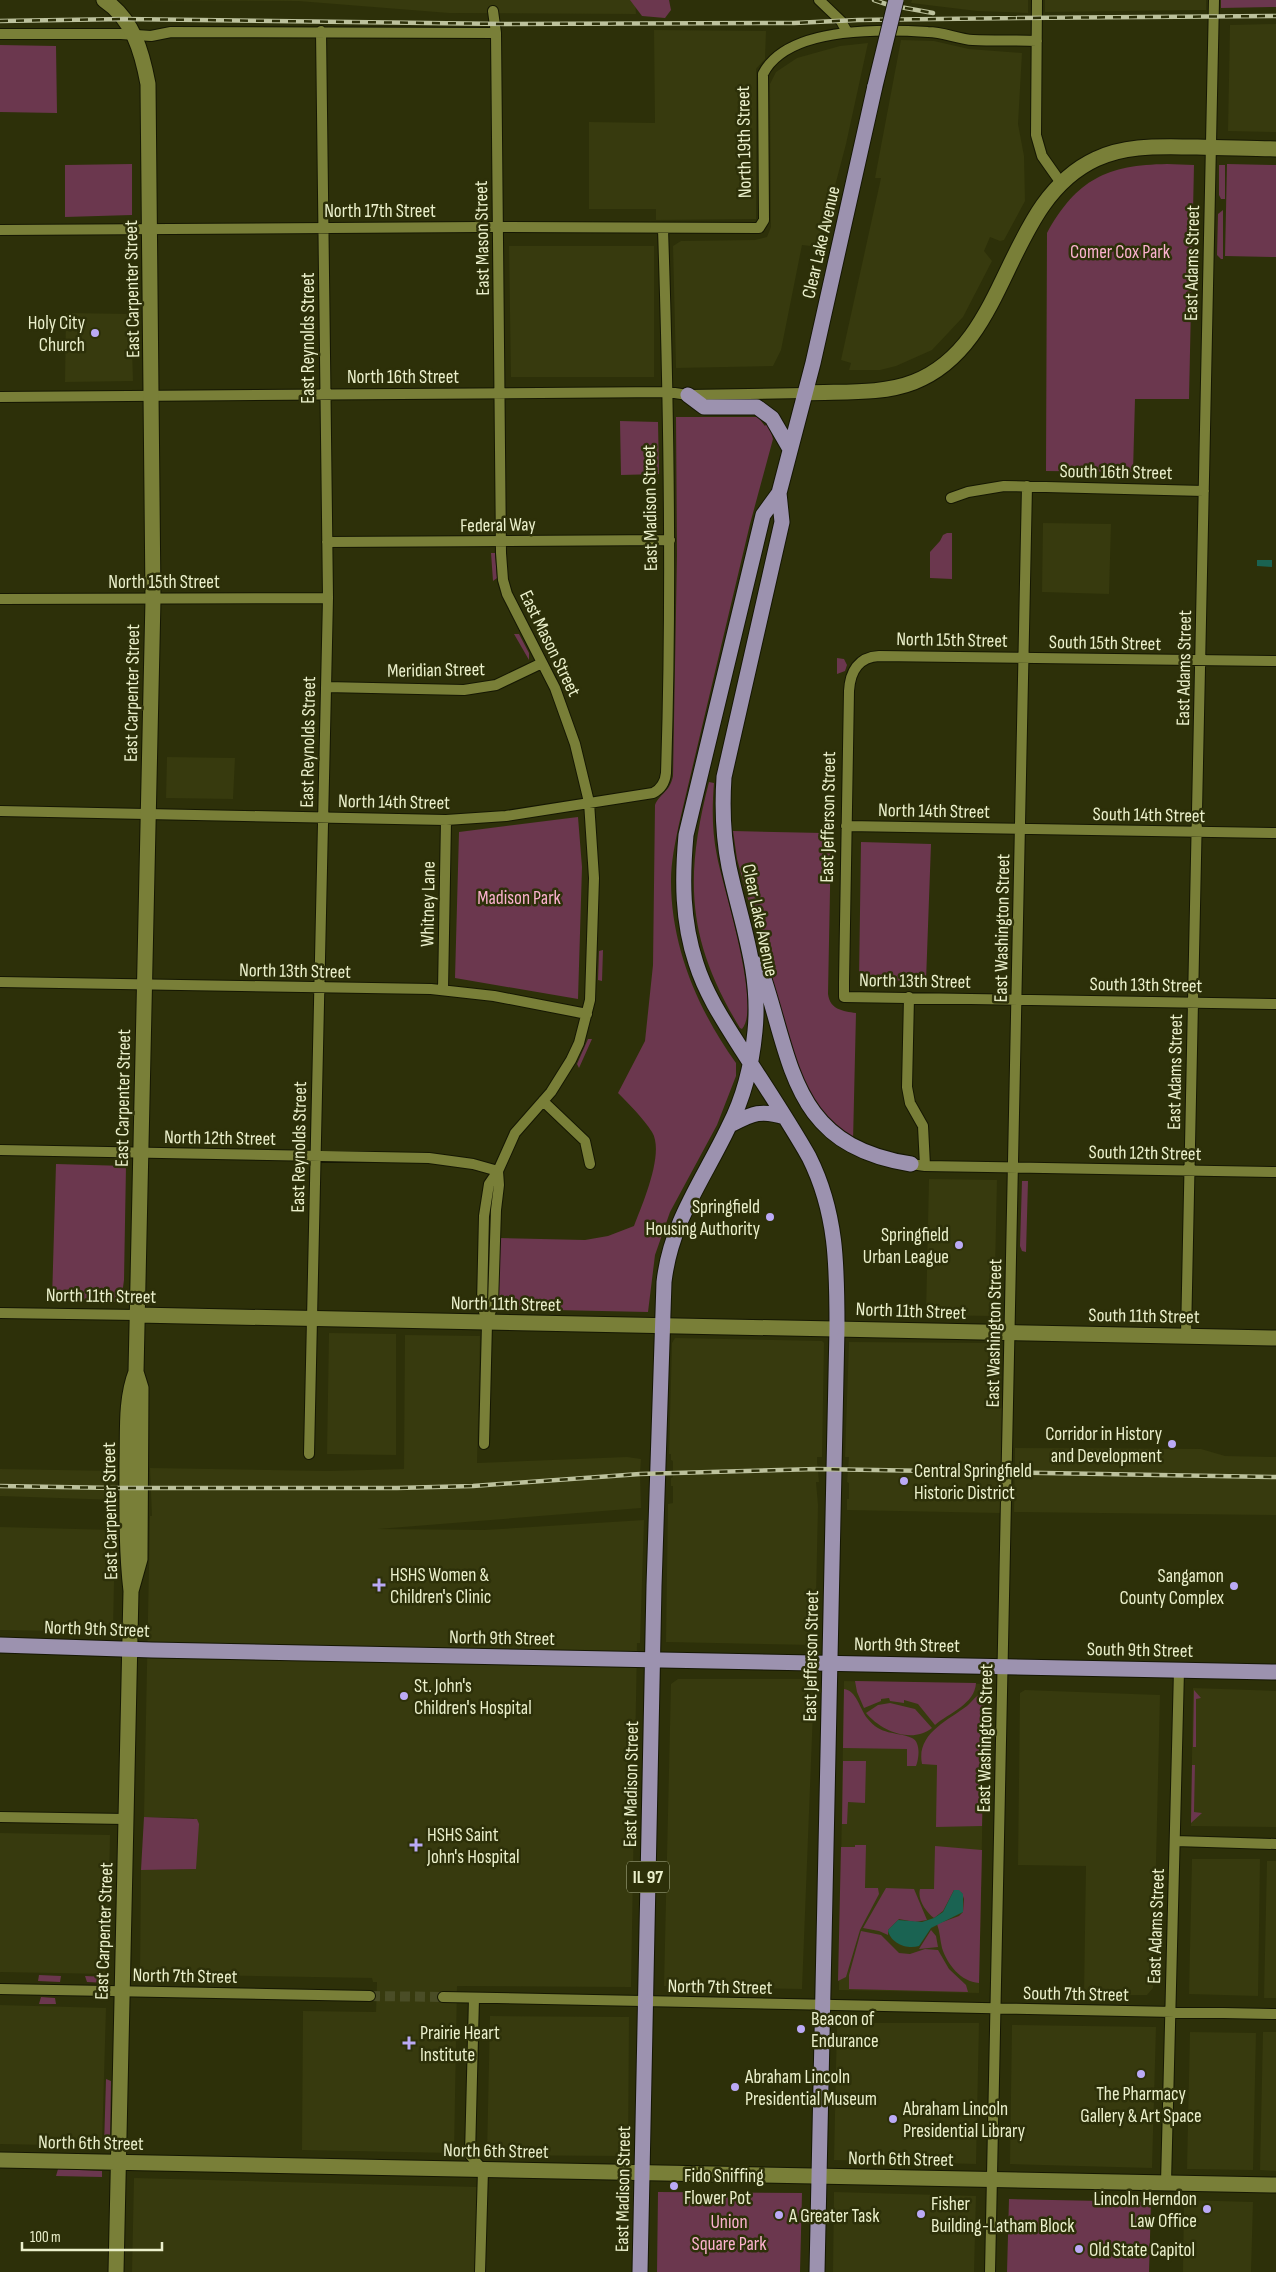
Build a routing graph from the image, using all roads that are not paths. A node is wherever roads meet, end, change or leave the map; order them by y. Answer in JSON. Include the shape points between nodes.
{"nodes":[{"id":1,"x":104,"y":0,"type":"edge"},
{"id":2,"x":819,"y":0,"type":"edge"},
{"id":3,"x":896,"y":0,"type":"edge"},
{"id":4,"x":1038,"y":0,"type":"edge"},
{"id":5,"x":1214,"y":0,"type":"edge"},
{"id":6,"x":492,"y":11,"type":"dead end"},
{"id":7,"x":321,"y":31,"type":"junction"},
{"id":8,"x":847,"y":32,"type":"junction"},
{"id":9,"x":496,"y":33,"type":"junction"},
{"id":10,"x":0,"y":34,"type":"edge"},
{"id":11,"x":134,"y":35,"type":"junction"},
{"id":12,"x":1037,"y":41,"type":"junction"},
{"id":13,"x":1212,"y":148,"type":"junction"},
{"id":14,"x":1276,"y":149,"type":"edge"},
{"id":15,"x":1061,"y":183,"type":"junction"},
{"id":16,"x":499,"y":227,"type":"junction"},
{"id":17,"x":324,"y":228,"type":"junction"},
{"id":18,"x":760,"y":228,"type":"joint"},
{"id":19,"x":149,"y":229,"type":"junction"},
{"id":20,"x":663,"y":229,"type":"junction"},
{"id":21,"x":0,"y":230,"type":"edge"},
{"id":22,"x":668,"y":392,"type":"junction"},
{"id":23,"x":500,"y":393,"type":"junction"},
{"id":24,"x":805,"y":393,"type":"junction"},
{"id":25,"x":325,"y":394,"type":"junction"},
{"id":26,"x":152,"y":395,"type":"junction"},
{"id":27,"x":688,"y":395,"type":"junction"},
{"id":28,"x":0,"y":397,"type":"edge"},
{"id":29,"x":790,"y":449,"type":"junction"},
{"id":30,"x":1027,"y":486,"type":"junction"},
{"id":31,"x":1204,"y":490,"type":"junction"},
{"id":32,"x":779,"y":492,"type":"junction"},
{"id":33,"x":951,"y":498,"type":"dead end"},
{"id":34,"x":670,"y":540,"type":"junction"},
{"id":35,"x":501,"y":541,"type":"junction"},
{"id":36,"x":327,"y":542,"type":"junction"},
{"id":37,"x":328,"y":598,"type":"junction"},
{"id":38,"x":0,"y":599,"type":"edge"},
{"id":39,"x":153,"y":599,"type":"junction"},
{"id":40,"x":879,"y":656,"type":"joint"},
{"id":41,"x":1025,"y":658,"type":"junction"},
{"id":42,"x":1200,"y":660,"type":"junction"},
{"id":43,"x":1276,"y":661,"type":"edge"},
{"id":44,"x":542,"y":663,"type":"junction"},
{"id":45,"x":326,"y":687,"type":"junction"},
{"id":46,"x":662,"y":785,"type":"joint"},
{"id":47,"x":589,"y":802,"type":"junction"},
{"id":48,"x":0,"y":811,"type":"edge"},
{"id":49,"x":149,"y":814,"type":"junction"},
{"id":50,"x":323,"y":817,"type":"junction"},
{"id":51,"x":446,"y":820,"type":"junction"},
{"id":52,"x":846,"y":826,"type":"junction"},
{"id":53,"x":1020,"y":829,"type":"junction"},
{"id":54,"x":1197,"y":832,"type":"junction"},
{"id":55,"x":1276,"y":833,"type":"edge"},
{"id":56,"x":740,"y":911,"type":"junction"},
{"id":57,"x":0,"y":982,"type":"edge"},
{"id":58,"x":145,"y":985,"type":"junction"},
{"id":59,"x":320,"y":987,"type":"junction"},
{"id":60,"x":443,"y":990,"type":"junction"},
{"id":61,"x":844,"y":997,"type":"joint"},
{"id":62,"x":909,"y":997,"type":"junction"},
{"id":63,"x":1016,"y":999,"type":"junction"},
{"id":64,"x":1193,"y":1003,"type":"junction"},
{"id":65,"x":1276,"y":1004,"type":"edge"},
{"id":66,"x":588,"y":1014,"type":"junction"},
{"id":67,"x":750,"y":1062,"type":"junction"},
{"id":68,"x":543,"y":1100,"type":"junction"},
{"id":69,"x":785,"y":1117,"type":"junction"},
{"id":70,"x":730,"y":1126,"type":"junction"},
{"id":71,"x":0,"y":1150,"type":"edge"},
{"id":72,"x":141,"y":1153,"type":"junction"},
{"id":73,"x":316,"y":1156,"type":"junction"},
{"id":74,"x":590,"y":1164,"type":"dead end"},
{"id":75,"x":918,"y":1165,"type":"junction"},
{"id":76,"x":1014,"y":1167,"type":"junction"},
{"id":77,"x":498,"y":1170,"type":"junction"},
{"id":78,"x":1189,"y":1170,"type":"junction"},
{"id":79,"x":1276,"y":1172,"type":"edge"},
{"id":80,"x":0,"y":1313,"type":"edge"},
{"id":81,"x":137,"y":1315,"type":"junction"},
{"id":82,"x":312,"y":1319,"type":"junction"},
{"id":83,"x":487,"y":1323,"type":"junction"},
{"id":84,"x":661,"y":1326,"type":"junction"},
{"id":85,"x":837,"y":1328,"type":"junction"},
{"id":86,"x":1010,"y":1333,"type":"junction"},
{"id":87,"x":1186,"y":1336,"type":"junction"},
{"id":88,"x":1276,"y":1338,"type":"edge"},
{"id":89,"x":484,"y":1444,"type":"dead end"},
{"id":90,"x":309,"y":1454,"type":"dead end"},
{"id":91,"x":0,"y":1645,"type":"edge"},
{"id":92,"x":130,"y":1649,"type":"junction"},
{"id":93,"x":653,"y":1659,"type":"junction"},
{"id":94,"x":829,"y":1663,"type":"junction"},
{"id":95,"x":1003,"y":1666,"type":"junction"},
{"id":96,"x":1179,"y":1670,"type":"junction"},
{"id":97,"x":1276,"y":1672,"type":"edge"},
{"id":98,"x":0,"y":1817,"type":"edge"},
{"id":99,"x":126,"y":1819,"type":"junction"},
{"id":100,"x":1175,"y":1842,"type":"junction"},
{"id":101,"x":1276,"y":1844,"type":"edge"},
{"id":102,"x":0,"y":1989,"type":"edge"},
{"id":103,"x":122,"y":1991,"type":"junction"},
{"id":104,"x":370,"y":1996,"type":"tunnel mouth"},
{"id":105,"x":443,"y":1997,"type":"tunnel mouth"},
{"id":106,"x":474,"y":1998,"type":"junction"},
{"id":107,"x":646,"y":2002,"type":"junction"},
{"id":108,"x":823,"y":2005,"type":"junction"},
{"id":109,"x":996,"y":2009,"type":"junction"},
{"id":110,"x":1170,"y":2012,"type":"junction"},
{"id":111,"x":1276,"y":2014,"type":"edge"},
{"id":112,"x":0,"y":2160,"type":"edge"},
{"id":113,"x":118,"y":2162,"type":"junction"},
{"id":114,"x":483,"y":2170,"type":"junction"},
{"id":115,"x":642,"y":2173,"type":"junction"},
{"id":116,"x":819,"y":2177,"type":"junction"},
{"id":117,"x":991,"y":2180,"type":"junction"},
{"id":118,"x":1166,"y":2183,"type":"junction"},
{"id":119,"x":1276,"y":2186,"type":"edge"},
{"id":120,"x":116,"y":2272,"type":"edge"},
{"id":121,"x":480,"y":2272,"type":"edge"},
{"id":122,"x":640,"y":2272,"type":"edge"},
{"id":123,"x":817,"y":2272,"type":"edge"},
{"id":124,"x":990,"y":2272,"type":"edge"}],
"edges":[{"from":1,"to":11,"type":"street","name":"East Carpenter Street","via":[[124,19]]},
{"from":2,"to":8,"type":"street","via":[[841,21]]},
{"from":3,"to":24,"type":"main road","name":"Clear Lake Avenue","bridge":true},
{"from":4,"to":12,"type":"street"},
{"from":5,"to":13,"type":"street","name":"East Adams Street"},
{"from":6,"to":9,"type":"street","name":"East Mason Street"},
{"from":7,"to":9,"type":"street"},
{"from":7,"to":11,"type":"street"},
{"from":7,"to":17,"type":"street","name":"East Reynolds Street"},
{"from":8,"to":12,"type":"street","name":"North 19th Street","via":[[929,32],[971,40]]},
{"from":8,"to":18,"type":"street","name":"North 19th Street","via":[[805,42],[785,52],[774,59],[763,74],[764,220]]},
{"from":9,"to":16,"type":"street","name":"East Mason Street"},
{"from":10,"to":11,"type":"street"},
{"from":11,"to":19,"type":"street","name":"East Carpenter Street","via":[[144,59],[148,84]]},
{"from":12,"to":15,"type":"street","via":[[1036,135],[1042,156]]},
{"from":13,"to":14,"type":"street"},
{"from":13,"to":15,"type":"street","via":[[1155,147],[1117,151],[1090,162]]},
{"from":13,"to":31,"type":"street","name":"East Adams Street"},
{"from":15,"to":24,"type":"street","via":[[1035,218],[972,336],[946,364],[900,387]]},
{"from":16,"to":17,"type":"street","name":"North 17th Street"},
{"from":16,"to":20,"type":"street","name":"North 17th Street"},
{"from":16,"to":23,"type":"street","name":"East Mason Street"},
{"from":17,"to":19,"type":"street","name":"North 17th Street"},
{"from":17,"to":25,"type":"street","name":"East Reynolds Street"},
{"from":18,"to":20,"type":"street","name":"North 17th Street"},
{"from":19,"to":21,"type":"street","name":"North 17th Street"},
{"from":19,"to":26,"type":"street","name":"East Carpenter Street"},
{"from":20,"to":22,"type":"street","name":"East Madison Street"},
{"from":22,"to":23,"type":"street","name":"North 16th Street"},
{"from":22,"to":27,"type":"street","name":"North 16th Street"},
{"from":22,"to":34,"type":"street","name":"East Madison Street"},
{"from":23,"to":25,"type":"street","name":"North 16th Street"},
{"from":23,"to":35,"type":"street","name":"East Mason Street"},
{"from":24,"to":27,"type":"street","name":"North 16th Street"},
{"from":24,"to":29,"type":"main road","name":"Clear Lake Avenue"},
{"from":25,"to":26,"type":"street","name":"North 16th Street"},
{"from":25,"to":36,"type":"street","name":"East Reynolds Street"},
{"from":26,"to":28,"type":"street","name":"North 16th Street"},
{"from":26,"to":39,"type":"street","name":"East Carpenter Street"},
{"from":27,"to":29,"type":"main road","via":[[704,407],[757,407],[772,418]]},
{"from":29,"to":32,"type":"main road","name":"Clear Lake Avenue"},
{"from":30,"to":31,"type":"street","name":"South 16th Street"},
{"from":30,"to":33,"type":"street","via":[[990,487]]},
{"from":30,"to":41,"type":"street","name":"East Washington Street"},
{"from":31,"to":42,"type":"street","name":"East Adams Street"},
{"from":32,"to":56,"type":"main road","name":"Clear Lake Avenue","via":[[782,522],[724,777],[724,842]]},
{"from":32,"to":67,"type":"main road","name":"Clear Lake Avenue","via":[[763,515],[686,836],[684,860],[684,902],[696,964],[717,1010]]},
{"from":34,"to":35,"type":"street","name":"Federal Way"},
{"from":34,"to":46,"type":"street","name":"East Madison Street","via":[[666,773]]},
{"from":35,"to":36,"type":"street","name":"Federal Way"},
{"from":35,"to":44,"type":"street","name":"East Mason Street","via":[[502,574],[507,594]]},
{"from":36,"to":37,"type":"street","name":"East Reynolds Street"},
{"from":37,"to":39,"type":"street","name":"North 15th Street"},
{"from":37,"to":45,"type":"street","name":"East Reynolds Street"},
{"from":38,"to":39,"type":"street","name":"North 15th Street"},
{"from":39,"to":49,"type":"street","name":"East Carpenter Street"},
{"from":40,"to":41,"type":"street","name":"North 15th Street"},
{"from":40,"to":52,"type":"street","name":"East Jefferson Street","via":[[859,662],[850,679]]},
{"from":41,"to":42,"type":"street","name":"South 15th Street"},
{"from":41,"to":53,"type":"street","name":"East Washington Street"},
{"from":42,"to":43,"type":"street","name":"South 15th Street"},
{"from":42,"to":54,"type":"street","name":"East Adams Street"},
{"from":44,"to":45,"type":"street","name":"Meridian Street","via":[[496,685],[464,690]]},
{"from":44,"to":47,"type":"street","name":"East Mason Street","via":[[570,728]]},
{"from":45,"to":50,"type":"street","name":"East Reynolds Street"},
{"from":46,"to":47,"type":"street","name":"North 14th Street","via":[[653,793]]},
{"from":47,"to":51,"type":"street","name":"North 14th Street","via":[[506,816]]},
{"from":47,"to":66,"type":"street","name":"East Mason Street","via":[[594,878]]},
{"from":48,"to":49,"type":"street","name":"North 14th Street"},
{"from":49,"to":50,"type":"street","name":"North 14th Street"},
{"from":49,"to":58,"type":"street","name":"East Carpenter Street"},
{"from":50,"to":51,"type":"street","name":"North 14th Street"},
{"from":50,"to":59,"type":"street","name":"East Reynolds Street"},
{"from":51,"to":60,"type":"street","name":"Whitney Lane"},
{"from":52,"to":53,"type":"street","name":"North 14th Street"},
{"from":52,"to":61,"type":"street","name":"East Jefferson Street"},
{"from":53,"to":54,"type":"street","name":"South 14th Street"},
{"from":53,"to":63,"type":"street","name":"East Washington Street"},
{"from":54,"to":55,"type":"street","name":"South 14th Street"},
{"from":54,"to":64,"type":"street","name":"East Adams Street"},
{"from":56,"to":67,"type":"main road","name":"Clear Lake Avenue","via":[[756,981],[755,1031]]},
{"from":56,"to":75,"type":"main road","via":[[768,988],[791,1073],[807,1104],[826,1127],[855,1148],[880,1159]]},
{"from":57,"to":58,"type":"street","name":"North 13th Street"},
{"from":58,"to":59,"type":"street","name":"North 13th Street"},
{"from":58,"to":72,"type":"street","name":"East Carpenter Street"},
{"from":59,"to":60,"type":"street","name":"North 13th Street"},
{"from":59,"to":73,"type":"street","name":"East Reynolds Street"},
{"from":60,"to":66,"type":"street","name":"North 13th Street"},
{"from":61,"to":62,"type":"street","name":"North 13th Street"},
{"from":62,"to":63,"type":"street","name":"North 13th Street"},
{"from":62,"to":75,"type":"street","via":[[907,1087],[910,1103],[923,1126]]},
{"from":63,"to":64,"type":"street","name":"South 13th Street"},
{"from":63,"to":76,"type":"street","name":"East Washington Street"},
{"from":64,"to":65,"type":"street","name":"South 13th Street"},
{"from":64,"to":78,"type":"street","name":"East Adams Street"},
{"from":66,"to":68,"type":"street","name":"East Mason Street","via":[[572,1060]]},
{"from":67,"to":69,"type":"main road","name":"East Jefferson Street"},
{"from":67,"to":70,"type":"main road","name":"East Madison Street"},
{"from":68,"to":74,"type":"street","via":[[585,1141]]},
{"from":68,"to":77,"type":"street","name":"East Mason Street","via":[[515,1133]]},
{"from":69,"to":70,"type":"main road","via":[[759,1112]]},
{"from":69,"to":85,"type":"main road","name":"East Jefferson Street","via":[[818,1175],[832,1220],[837,1271]]},
{"from":70,"to":84,"type":"main road","name":"East Madison Street","via":[[683,1212],[672,1241],[666,1266]]},
{"from":71,"to":72,"type":"street","name":"North 12th Street"},
{"from":72,"to":73,"type":"street","name":"North 12th Street"},
{"from":72,"to":81,"type":"street","name":"East Carpenter Street"},
{"from":73,"to":77,"type":"street","name":"North 12th Street","via":[[429,1158]]},
{"from":73,"to":82,"type":"street","name":"East Reynolds Street"},
{"from":75,"to":76,"type":"street"},
{"from":76,"to":78,"type":"street","name":"South 12th Street"},
{"from":76,"to":86,"type":"street","name":"East Washington Street"},
{"from":77,"to":83,"type":"street","name":"East Mason Street","via":[[493,1304]]},
{"from":78,"to":79,"type":"street","name":"South 12th Street"},
{"from":78,"to":87,"type":"street","name":"East Adams Street"},
{"from":80,"to":81,"type":"street","name":"North 11th Street"},
{"from":81,"to":82,"type":"street","name":"North 11th Street"},
{"from":81,"to":92,"type":"street","name":"East Carpenter Street","via":[[136,1372],[141,1388],[140,1559],[131,1590]]},
{"from":82,"to":83,"type":"street","name":"North 11th Street"},
{"from":82,"to":90,"type":"street","name":"East Reynolds Street"},
{"from":83,"to":84,"type":"street","name":"North 11th Street"},
{"from":83,"to":89,"type":"street","name":"East Mason Street"},
{"from":84,"to":85,"type":"street","name":"North 11th Street"},
{"from":84,"to":93,"type":"main road","name":"East Madison Street"},
{"from":85,"to":86,"type":"street","name":"North 11th Street"},
{"from":85,"to":94,"type":"main road","name":"East Jefferson Street"},
{"from":86,"to":87,"type":"street","name":"South 11th Street"},
{"from":86,"to":95,"type":"street","name":"East Washington Street"},
{"from":87,"to":88,"type":"street","name":"South 11th Street"},
{"from":91,"to":92,"type":"main road","name":"North 9th Street"},
{"from":92,"to":93,"type":"main road","name":"North 9th Street"},
{"from":92,"to":99,"type":"street","name":"East Carpenter Street"},
{"from":93,"to":94,"type":"main road","name":"North 9th Street"},
{"from":93,"to":107,"type":"main road","name":"East Madison Street","number":"IL 97"},
{"from":94,"to":95,"type":"main road","name":"North 9th Street"},
{"from":94,"to":108,"type":"main road","name":"East Jefferson Street"},
{"from":95,"to":96,"type":"main road","name":"South 9th Street"},
{"from":95,"to":109,"type":"street","name":"East Washington Street"},
{"from":96,"to":97,"type":"main road","name":"South 9th Street"},
{"from":96,"to":100,"type":"street","name":"East Adams Street"},
{"from":98,"to":99,"type":"street"},
{"from":99,"to":103,"type":"street","name":"East Carpenter Street"},
{"from":100,"to":101,"type":"street"},
{"from":100,"to":110,"type":"street","name":"East Adams Street"},
{"from":102,"to":103,"type":"street","name":"North 7th Street"},
{"from":103,"to":104,"type":"street","name":"North 7th Street"},
{"from":103,"to":113,"type":"street","name":"East Carpenter Street"},
{"from":105,"to":106,"type":"street","name":"North 7th Street"},
{"from":106,"to":107,"type":"street","name":"North 7th Street"},
{"from":106,"to":114,"type":"street","via":[[470,2155]]},
{"from":107,"to":108,"type":"street","name":"North 7th Street"},
{"from":107,"to":115,"type":"main road","name":"East Madison Street","number":"IL 97"},
{"from":108,"to":109,"type":"street","name":"North 7th Street"},
{"from":108,"to":116,"type":"main road","name":"East Jefferson Street"},
{"from":109,"to":110,"type":"street","name":"South 7th Street"},
{"from":109,"to":117,"type":"street","name":"East Washington Street"},
{"from":110,"to":111,"type":"street","name":"South 7th Street"},
{"from":110,"to":118,"type":"street","name":"East Adams Street"},
{"from":112,"to":113,"type":"street","name":"North 6th Street"},
{"from":113,"to":114,"type":"street","name":"North 6th Street"},
{"from":113,"to":120,"type":"street","name":"East Carpenter Street"},
{"from":114,"to":115,"type":"street","name":"North 6th Street"},
{"from":114,"to":121,"type":"street"},
{"from":115,"to":116,"type":"street","name":"North 6th Street"},
{"from":115,"to":122,"type":"main road","name":"East Madison Street","number":"IL 97"},
{"from":116,"to":117,"type":"street","name":"North 6th Street"},
{"from":116,"to":123,"type":"main road","name":"East Jefferson Street"},
{"from":117,"to":118,"type":"street","name":"North 6th Street"},
{"from":117,"to":124,"type":"street","name":"East Washington Street"},
{"from":118,"to":119,"type":"street","name":"North 6th Street"}]}
